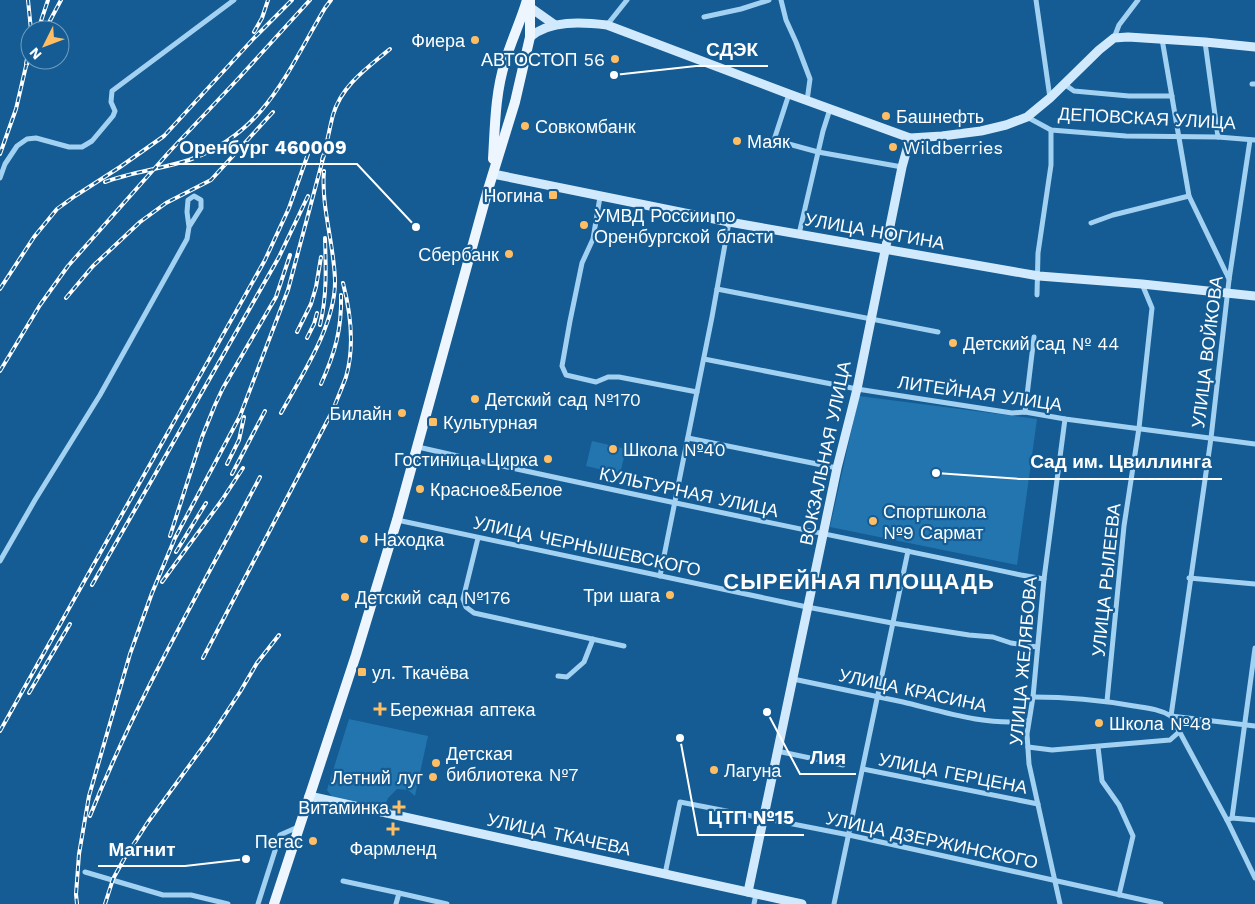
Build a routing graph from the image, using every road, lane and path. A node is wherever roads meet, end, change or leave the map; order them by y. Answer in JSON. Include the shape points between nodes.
{"nodes":[{"id":1,"x":234,"y":0,"type":"edge"},
{"id":2,"x":627,"y":0,"type":"edge"},
{"id":3,"x":769,"y":0,"type":"edge"},
{"id":4,"x":781,"y":0,"type":"edge"},
{"id":5,"x":1036,"y":0,"type":"edge"},
{"id":6,"x":1138,"y":0,"type":"edge"},
{"id":7,"x":529,"y":3,"type":"edge"},
{"id":8,"x":704,"y":17,"type":"dead end"},
{"id":9,"x":555,"y":25,"type":"junction"},
{"id":10,"x":607,"y":25,"type":"junction"},
{"id":11,"x":530,"y":37,"type":"junction"},
{"id":12,"x":1114,"y":38,"type":"junction"},
{"id":13,"x":1162,"y":39,"type":"junction"},
{"id":14,"x":1205,"y":42,"type":"junction"},
{"id":15,"x":1255,"y":47,"type":"edge"},
{"id":16,"x":503,"y":68,"type":"junction"},
{"id":17,"x":523,"y":70,"type":"junction"},
{"id":18,"x":1064,"y":84,"type":"junction"},
{"id":19,"x":789,"y":94,"type":"junction"},
{"id":20,"x":1172,"y":96,"type":"junction"},
{"id":21,"x":497,"y":97,"type":"junction"},
{"id":22,"x":1050,"y":98,"type":"junction"},
{"id":23,"x":807,"y":100,"type":"junction"},
{"id":24,"x":515,"y":102,"type":"junction"},
{"id":25,"x":830,"y":109,"type":"junction"},
{"id":26,"x":1027,"y":117,"type":"junction"},
{"id":27,"x":1051,"y":130,"type":"junction"},
{"id":28,"x":1179,"y":136,"type":"junction"},
{"id":29,"x":1218,"y":137,"type":"junction"},
{"id":30,"x":910,"y":138,"type":"junction"},
{"id":31,"x":1253,"y":140,"type":"edge"},
{"id":32,"x":818,"y":152,"type":"junction"},
{"id":33,"x":902,"y":168,"type":"junction"},
{"id":34,"x":493,"y":174,"type":"junction"},
{"id":35,"x":0,"y":178,"type":"edge"},
{"id":36,"x":600,"y":196,"type":"junction"},
{"id":37,"x":1189,"y":196,"type":"junction"},
{"id":38,"x":729,"y":222,"type":"junction"},
{"id":39,"x":1091,"y":223,"type":"dead end"},
{"id":40,"x":189,"y":228,"type":"junction"},
{"id":41,"x":799,"y":234,"type":"junction"},
{"id":42,"x":885,"y":250,"type":"junction"},
{"id":43,"x":1039,"y":276,"type":"junction"},
{"id":44,"x":1229,"y":280,"type":"junction"},
{"id":45,"x":1142,"y":284,"type":"junction"},
{"id":46,"x":717,"y":289,"type":"junction"},
{"id":47,"x":1229,"y":294,"type":"junction"},
{"id":48,"x":1037,"y":295,"type":"dead end"},
{"id":49,"x":1255,"y":296,"type":"edge"},
{"id":50,"x":870,"y":320,"type":"junction"},
{"id":51,"x":938,"y":332,"type":"dead end"},
{"id":52,"x":1034,"y":337,"type":"dead end"},
{"id":53,"x":704,"y":359,"type":"junction"},
{"id":54,"x":857,"y":389,"type":"junction"},
{"id":55,"x":697,"y":392,"type":"junction"},
{"id":56,"x":1025,"y":412,"type":"junction"},
{"id":57,"x":1065,"y":419,"type":"junction"},
{"id":58,"x":1139,"y":428,"type":"junction"},
{"id":59,"x":688,"y":438,"type":"junction"},
{"id":60,"x":1210,"y":438,"type":"junction"},
{"id":61,"x":1255,"y":444,"type":"edge"},
{"id":62,"x":417,"y":447,"type":"junction"},
{"id":63,"x":837,"y":468,"type":"junction"},
{"id":64,"x":675,"y":504,"type":"junction"},
{"id":65,"x":397,"y":520,"type":"junction"},
{"id":66,"x":824,"y":533,"type":"junction"},
{"id":67,"x":478,"y":538,"type":"junction"},
{"id":68,"x":908,"y":551,"type":"junction"},
{"id":69,"x":0,"y":562,"type":"edge"},
{"id":70,"x":660,"y":576,"type":"junction"},
{"id":71,"x":1189,"y":578,"type":"junction"},
{"id":72,"x":1044,"y":579,"type":"junction"},
{"id":73,"x":1255,"y":584,"type":"edge"},
{"id":74,"x":808,"y":607,"type":"junction"},
{"id":75,"x":892,"y":623,"type":"junction"},
{"id":76,"x":593,"y":639,"type":"junction"},
{"id":77,"x":624,"y":646,"type":"dead end"},
{"id":78,"x":1037,"y":647,"type":"junction"},
{"id":79,"x":1255,"y":648,"type":"edge"},
{"id":80,"x":558,"y":676,"type":"dead end"},
{"id":81,"x":793,"y":679,"type":"junction"},
{"id":82,"x":877,"y":696,"type":"junction"},
{"id":83,"x":1033,"y":697,"type":"junction"},
{"id":84,"x":1107,"y":701,"type":"junction"},
{"id":85,"x":1171,"y":716,"type":"junction"},
{"id":86,"x":1028,"y":721,"type":"junction"},
{"id":87,"x":1245,"y":725,"type":"junction"},
{"id":88,"x":1255,"y":726,"type":"edge"},
{"id":89,"x":1179,"y":732,"type":"junction"},
{"id":90,"x":1098,"y":747,"type":"junction"},
{"id":91,"x":1028,"y":748,"type":"junction"},
{"id":92,"x":777,"y":751,"type":"junction"},
{"id":93,"x":843,"y":765,"type":"dead end"},
{"id":94,"x":863,"y":769,"type":"junction"},
{"id":95,"x":309,"y":796,"type":"junction"},
{"id":96,"x":1038,"y":804,"type":"junction"},
{"id":97,"x":763,"y":818,"type":"junction"},
{"id":98,"x":1229,"y":819,"type":"junction"},
{"id":99,"x":1255,"y":820,"type":"edge"},
{"id":100,"x":299,"y":827,"type":"junction"},
{"id":101,"x":849,"y":835,"type":"junction"},
{"id":102,"x":85,"y":872,"type":"dead end"},
{"id":103,"x":665,"y":874,"type":"junction"},
{"id":104,"x":1255,"y":878,"type":"edge"},
{"id":105,"x":1055,"y":880,"type":"junction"},
{"id":106,"x":343,"y":881,"type":"dead end"},
{"id":107,"x":398,"y":893,"type":"junction"},
{"id":108,"x":752,"y":893,"type":"junction"},
{"id":109,"x":1119,"y":895,"type":"junction"},
{"id":110,"x":228,"y":904,"type":"edge"},
{"id":111,"x":258,"y":904,"type":"edge"},
{"id":112,"x":274,"y":904,"type":"edge"},
{"id":113,"x":396,"y":904,"type":"edge"},
{"id":114,"x":447,"y":904,"type":"edge"},
{"id":115,"x":754,"y":904,"type":"edge"},
{"id":116,"x":802,"y":904,"type":"edge"},
{"id":117,"x":834,"y":904,"type":"edge"},
{"id":118,"x":1060,"y":904,"type":"edge"},
{"id":119,"x":1161,"y":904,"type":"edge"}],
"edges":[{"from":1,"to":35,"type":"street","via":[[112,91],[111,102],[115,111],[92,141],[82,147],[69,147],[36,138],[27,139],[17,146]]},
{"from":2,"to":10,"type":"street"},
{"from":3,"to":8,"type":"street"},
{"from":4,"to":23,"type":"street","via":[[810,79]]},
{"from":5,"to":22,"type":"street"},
{"from":6,"to":12,"type":"street","via":[[1119,25]]},
{"from":7,"to":9,"type":"street"},
{"from":7,"to":11,"type":"main road"},
{"from":7,"to":16,"type":"main road"},
{"from":9,"to":10,"type":"street"},
{"from":9,"to":11,"type":"street","via":[[542,28]]},
{"from":10,"to":19,"type":"street"},
{"from":11,"to":17,"type":"main road"},
{"from":12,"to":13,"type":"street"},
{"from":12,"to":18,"type":"street"},
{"from":13,"to":14,"type":"street"},
{"from":13,"to":20,"type":"street"},
{"from":14,"to":15,"type":"street"},
{"from":14,"to":29,"type":"street"},
{"from":16,"to":17,"type":"main road","via":[[516,74]]},
{"from":16,"to":21,"type":"main road"},
{"from":17,"to":24,"type":"main road"},
{"from":18,"to":20,"type":"street","via":[[1074,91]]},
{"from":18,"to":22,"type":"street"},
{"from":19,"to":23,"type":"street"},
{"from":19,"to":32,"type":"street","via":[[774,140]]},
{"from":20,"to":28,"type":"street"},
{"from":21,"to":24,"type":"main road","via":[[510,96]]},
{"from":21,"to":34,"type":"main road"},
{"from":22,"to":26,"type":"street"},
{"from":23,"to":25,"type":"street"},
{"from":24,"to":34,"type":"main road"},
{"from":25,"to":30,"type":"street"},
{"from":25,"to":32,"type":"street"},
{"from":26,"to":27,"type":"street","name":"ДЕПОВСКАЯ УЛИЦА"},
{"from":26,"to":30,"type":"street","via":[[981,131]]},
{"from":27,"to":28,"type":"street","name":"ДЕПОВСКАЯ УЛИЦА"},
{"from":27,"to":43,"type":"street","via":[[1051,165],[1038,253]]},
{"from":28,"to":29,"type":"street","name":"ДЕПОВСКАЯ УЛИЦА"},
{"from":28,"to":37,"type":"street"},
{"from":29,"to":31,"type":"street","name":"ДЕПОВСКАЯ УЛИЦА"},
{"from":30,"to":33,"type":"street","name":"ВОКЗАЛЬНАЯ УЛИЦА"},
{"from":31,"to":44,"type":"street","name":"УЛИЦА ВОЙКОВА"},
{"from":32,"to":33,"type":"street"},
{"from":32,"to":41,"type":"street"},
{"from":33,"to":42,"type":"street","name":"ВОКЗАЛЬНАЯ УЛИЦА"},
{"from":34,"to":36,"type":"street","name":"УЛИЦА НОГИНА"},
{"from":34,"to":62,"type":"main road"},
{"from":36,"to":38,"type":"street","name":"УЛИЦА НОГИНА"},
{"from":36,"to":55,"type":"street","via":[[593,239],[582,263],[570,321],[562,366],[566,375],[596,382],[619,377]]},
{"from":37,"to":39,"type":"street"},
{"from":37,"to":44,"type":"street"},
{"from":38,"to":41,"type":"street","name":"УЛИЦА НОГИНА"},
{"from":38,"to":46,"type":"street"},
{"from":40,"to":40,"type":"street","via":[[188,200],[194,196],[201,200],[201,208]]},
{"from":40,"to":69,"type":"street","via":[[186,239],[100,395]]},
{"from":41,"to":42,"type":"street","name":"УЛИЦА НОГИНА"},
{"from":42,"to":43,"type":"street","name":"УЛИЦА НОГИНА"},
{"from":42,"to":50,"type":"street","name":"ВОКЗАЛЬНАЯ УЛИЦА"},
{"from":43,"to":45,"type":"street","name":"УЛИЦА НОГИНА"},
{"from":43,"to":48,"type":"street"},
{"from":44,"to":47,"type":"street","name":"УЛИЦА ВОЙКОВА"},
{"from":45,"to":47,"type":"street","name":"УЛИЦА НОГИНА"},
{"from":45,"to":58,"type":"street","name":"УЛИЦА РЫЛЕЕВА","via":[[1152,308]]},
{"from":46,"to":50,"type":"street"},
{"from":46,"to":53,"type":"street"},
{"from":47,"to":49,"type":"street","name":"УЛИЦА НОГИНА"},
{"from":47,"to":60,"type":"street","name":"УЛИЦА ВОЙКОВА"},
{"from":50,"to":51,"type":"street"},
{"from":50,"to":54,"type":"street","name":"ВОКЗАЛЬНАЯ УЛИЦА"},
{"from":52,"to":56,"type":"street"},
{"from":53,"to":54,"type":"street","name":"ЛИТЕЙНАЯ УЛИЦА"},
{"from":53,"to":55,"type":"street"},
{"from":54,"to":56,"type":"street","name":"ЛИТЕЙНАЯ УЛИЦА","via":[[1012,413]]},
{"from":54,"to":63,"type":"street","name":"ВОКЗАЛЬНАЯ УЛИЦА"},
{"from":55,"to":59,"type":"street"},
{"from":56,"to":57,"type":"street","name":"ЛИТЕЙНАЯ УЛИЦА"},
{"from":57,"to":58,"type":"street","name":"ЛИТЕЙНАЯ УЛИЦА"},
{"from":57,"to":72,"type":"street","name":"УЛИЦА ЖЕЛЯБОВА"},
{"from":58,"to":60,"type":"street","name":"ЛИТЕЙНАЯ УЛИЦА"},
{"from":58,"to":84,"type":"street","name":"УЛИЦА РЫЛЕЕВА","via":[[1124,526]]},
{"from":59,"to":63,"type":"street"},
{"from":59,"to":64,"type":"street"},
{"from":60,"to":61,"type":"street","name":"ЛИТЕЙНАЯ УЛИЦА"},
{"from":60,"to":71,"type":"street","name":"УЛИЦА ВОЙКОВА"},
{"from":62,"to":64,"type":"street","name":"КУЛЬТУРНАЯ УЛИЦА"},
{"from":62,"to":65,"type":"main road"},
{"from":63,"to":66,"type":"street","name":"ВОКЗАЛЬНАЯ УЛИЦА"},
{"from":64,"to":66,"type":"street","name":"КУЛЬТУРНАЯ УЛИЦА"},
{"from":64,"to":70,"type":"street"},
{"from":65,"to":67,"type":"street","name":"УЛИЦА ЧЕРНЫШЕВСКОГО"},
{"from":65,"to":95,"type":"main road"},
{"from":66,"to":68,"type":"street","name":"КУЛЬТУРНАЯ УЛИЦА"},
{"from":66,"to":74,"type":"street","name":"ВОКЗАЛЬНАЯ УЛИЦА"},
{"from":67,"to":70,"type":"street","name":"УЛИЦА ЧЕРНЫШЕВСКОГО"},
{"from":67,"to":76,"type":"street","via":[[463,600],[466,607],[474,613]]},
{"from":68,"to":72,"type":"street","name":"КУЛЬТУРНАЯ УЛИЦА"},
{"from":68,"to":75,"type":"street"},
{"from":70,"to":74,"type":"street","name":"УЛИЦА ЧЕРНЫШЕВСКОГО"},
{"from":71,"to":73,"type":"street"},
{"from":71,"to":85,"type":"street","name":"УЛИЦА ВОЙКОВА"},
{"from":72,"to":78,"type":"street","name":"УЛИЦА ЖЕЛЯБОВА"},
{"from":74,"to":75,"type":"street","name":"УЛИЦА ЧЕРНЫШЕВСКОГО"},
{"from":74,"to":81,"type":"street","name":"ВОКЗАЛЬНАЯ УЛИЦА"},
{"from":75,"to":78,"type":"street","name":"УЛИЦА ЧЕРНЫШЕВСКОГО","via":[[993,637]]},
{"from":75,"to":82,"type":"street"},
{"from":76,"to":77,"type":"street"},
{"from":76,"to":80,"type":"street","via":[[584,662],[567,678]]},
{"from":78,"to":83,"type":"street","name":"УЛИЦА ЖЕЛЯБОВА"},
{"from":79,"to":87,"type":"street"},
{"from":81,"to":82,"type":"street","name":"УЛИЦА КРАСИНА"},
{"from":81,"to":92,"type":"street","name":"ВОКЗАЛЬНАЯ УЛИЦА"},
{"from":82,"to":86,"type":"street","name":"УЛИЦА КРАСИНА","via":[[974,719]]},
{"from":82,"to":94,"type":"street"},
{"from":83,"to":84,"type":"street"},
{"from":83,"to":86,"type":"street","name":"УЛИЦА ЖЕЛЯБОВА"},
{"from":84,"to":85,"type":"street","via":[[1162,711]]},
{"from":85,"to":87,"type":"street"},
{"from":85,"to":89,"type":"street"},
{"from":86,"to":91,"type":"street","name":"УЛИЦА ЖЕЛЯБОВА"},
{"from":87,"to":88,"type":"street"},
{"from":87,"to":98,"type":"street"},
{"from":89,"to":90,"type":"street","via":[[1170,740]]},
{"from":89,"to":98,"type":"street"},
{"from":90,"to":91,"type":"street"},
{"from":90,"to":109,"type":"street","via":[[1102,781],[1119,805],[1133,836]]},
{"from":91,"to":96,"type":"street","name":"УЛИЦА ЖЕЛЯБОВА"},
{"from":92,"to":93,"type":"street"},
{"from":92,"to":97,"type":"street","name":"ВОКЗАЛЬНАЯ УЛИЦА"},
{"from":94,"to":96,"type":"street","name":"УЛИЦА ГЕРЦЕНА"},
{"from":94,"to":101,"type":"street"},
{"from":95,"to":100,"type":"main road"},
{"from":95,"to":103,"type":"street","name":"УЛИЦА ТКАЧЕВА"},
{"from":96,"to":105,"type":"street","name":"УЛИЦА ЖЕЛЯБОВА"},
{"from":97,"to":101,"type":"street","name":"УЛИЦА ДЗЕРЖИНСКОГО"},
{"from":97,"to":103,"type":"street","name":"УЛИЦА ДЗЕРЖИНСКОГО","via":[[680,802]]},
{"from":97,"to":108,"type":"street","name":"ВОКЗАЛЬНАЯ УЛИЦА"},
{"from":98,"to":99,"type":"street"},
{"from":98,"to":104,"type":"street"},
{"from":100,"to":111,"type":"street","via":[[280,836]]},
{"from":100,"to":112,"type":"main road"},
{"from":101,"to":105,"type":"street","name":"УЛИЦА ДЗЕРЖИНСКОГО"},
{"from":101,"to":117,"type":"street"},
{"from":102,"to":110,"type":"street","via":[[163,895],[191,895]]},
{"from":103,"to":108,"type":"street","name":"УЛИЦА ТКАЧЕВА"},
{"from":105,"to":109,"type":"street","name":"УЛИЦА ДЗЕРЖИНСКОГО"},
{"from":105,"to":118,"type":"street","name":"УЛИЦА ЖЕЛЯБОВА"},
{"from":106,"to":107,"type":"street"},
{"from":107,"to":113,"type":"street"},
{"from":107,"to":114,"type":"street"},
{"from":108,"to":115,"type":"street"},
{"from":108,"to":116,"type":"street","name":"УЛИЦА ТКАЧЕВА"},
{"from":109,"to":119,"type":"street","name":"УЛИЦА ДЗЕРЖИНСКОГО"}]}
